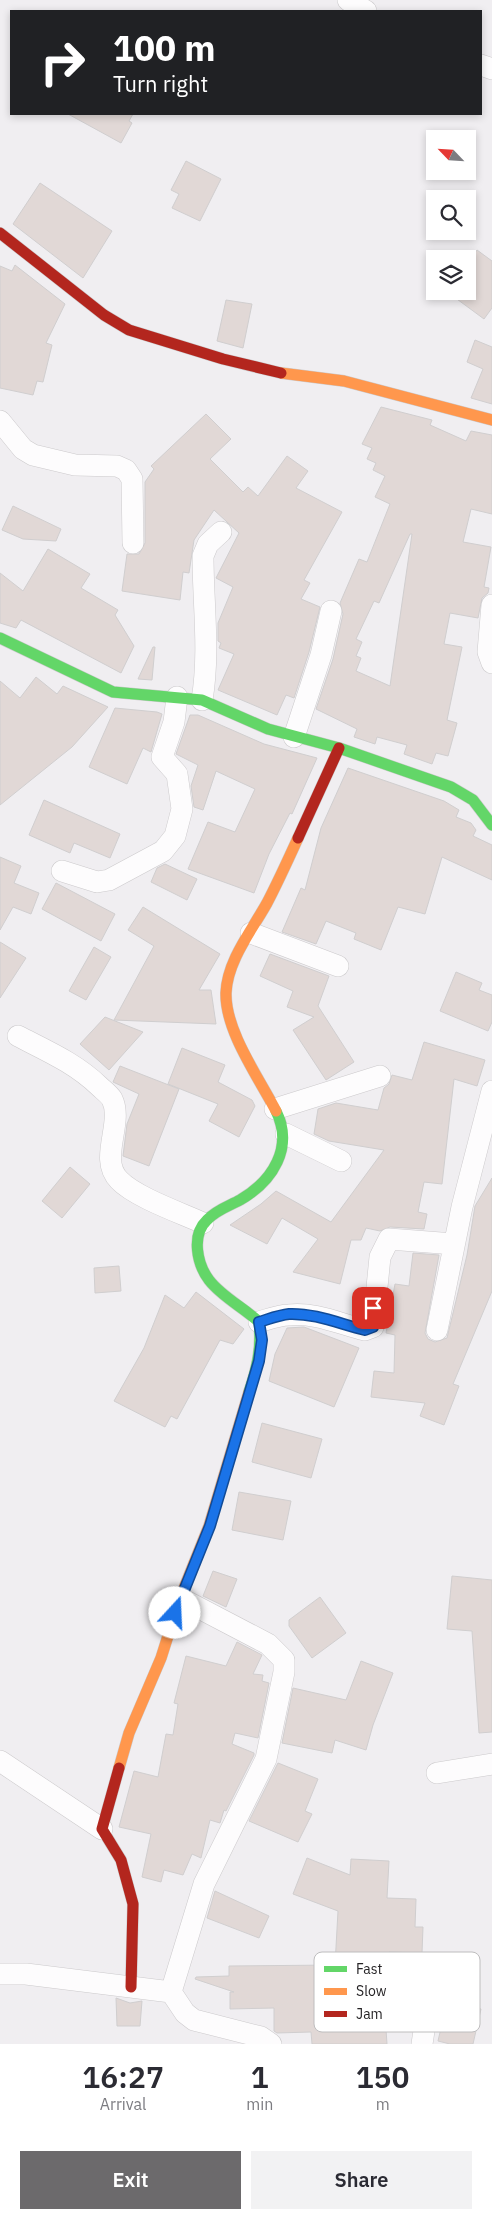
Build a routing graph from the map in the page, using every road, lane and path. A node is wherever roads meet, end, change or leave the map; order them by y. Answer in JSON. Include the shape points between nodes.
{"nodes":[{"id":1,"x":348,"y":0,"type":"edge"},
{"id":2,"x":364,"y":10,"type":"edge"},
{"id":3,"x":0,"y":233,"type":"edge"},
{"id":4,"x":492,"y":420,"type":"edge"},
{"id":5,"x":0,"y":421,"type":"edge"},
{"id":6,"x":221,"y":532,"type":"dead end"},
{"id":7,"x":133,"y":543,"type":"dead end"},
{"id":8,"x":492,"y":605,"type":"edge"},
{"id":9,"x":331,"y":611,"type":"dead end"},
{"id":10,"x":0,"y":638,"type":"edge"},
{"id":11,"x":492,"y":663,"type":"edge"},
{"id":12,"x":177,"y":696,"type":"junction"},
{"id":13,"x":202,"y":700,"type":"junction"},
{"id":14,"x":294,"y":737,"type":"junction"},
{"id":15,"x":339,"y":748,"type":"junction"},
{"id":16,"x":491,"y":820,"type":"edge"},
{"id":17,"x":62,"y":872,"type":"dead end"},
{"id":18,"x":251,"y":933,"type":"junction"},
{"id":19,"x":338,"y":966,"type":"dead end"},
{"id":20,"x":18,"y":1036,"type":"dead end"},
{"id":21,"x":380,"y":1076,"type":"dead end"},
{"id":22,"x":492,"y":1091,"type":"edge"},
{"id":23,"x":275,"y":1109,"type":"junction"},
{"id":24,"x":286,"y":1134,"type":"junction"},
{"id":25,"x":340,"y":1161,"type":"dead end"},
{"id":26,"x":203,"y":1224,"type":"junction"},
{"id":27,"x":454,"y":1244,"type":"junction"},
{"id":28,"x":259,"y":1322,"type":"junction"},
{"id":29,"x":437,"y":1330,"type":"dead end"},
{"id":30,"x":180,"y":1598,"type":"junction"},
{"id":31,"x":0,"y":1761,"type":"edge"},
{"id":32,"x":492,"y":1764,"type":"edge"},
{"id":33,"x":436,"y":1773,"type":"dead end"},
{"id":34,"x":102,"y":1829,"type":"junction"},
{"id":35,"x":0,"y":1974,"type":"edge"},
{"id":36,"x":131,"y":1987,"type":"junction"},
{"id":37,"x":171,"y":1992,"type":"junction"},
{"id":38,"x":271,"y":2044,"type":"edge"}],
"edges":[{"from":1,"to":2,"type":"street"},
{"from":3,"to":4,"type":"street","via":[[104,315],[129,330],[223,359],[295,376],[344,381]]},
{"from":5,"to":7,"type":"street","via":[[23,449],[33,455],[75,465],[117,466],[126,470],[132,479]]},
{"from":6,"to":13,"type":"street","via":[[208,544],[203,556],[206,660]]},
{"from":8,"to":11,"type":"street","via":[[488,652]]},
{"from":9,"to":14,"type":"street","via":[[321,655]]},
{"from":10,"to":12,"type":"street","via":[[113,692]]},
{"from":12,"to":13,"type":"street"},
{"from":12,"to":17,"type":"street","via":[[174,722],[162,757],[177,774],[182,809],[175,836],[162,851],[109,880],[87,881]]},
{"from":13,"to":14,"type":"street"},
{"from":14,"to":15,"type":"street"},
{"from":15,"to":16,"type":"street","via":[[459,790]]},
{"from":15,"to":18,"type":"street"},
{"from":18,"to":19,"type":"street"},
{"from":18,"to":23,"type":"street","via":[[230,974],[226,993],[240,1040]]},
{"from":20,"to":26,"type":"street","via":[[76,1065],[112,1098],[112,1171],[119,1180],[132,1190]]},
{"from":21,"to":23,"type":"street"},
{"from":22,"to":27,"type":"street"},
{"from":23,"to":24,"type":"street"},
{"from":24,"to":25,"type":"street"},
{"from":24,"to":26,"type":"street","via":[[282,1155],[270,1175]]},
{"from":26,"to":28,"type":"street","via":[[198,1252],[205,1275]]},
{"from":27,"to":28,"type":"street","via":[[389,1239],[380,1258],[373,1327],[365,1330],[301,1314]]},
{"from":27,"to":29,"type":"street"},
{"from":28,"to":30,"type":"street","via":[[262,1340],[259,1361],[210,1526]]},
{"from":30,"to":34,"type":"street","via":[[161,1658],[129,1733]]},
{"from":30,"to":37,"type":"street","via":[[268,1644],[284,1660],[284,1672],[266,1759],[204,1884]]},
{"from":31,"to":34,"type":"street"},
{"from":32,"to":33,"type":"street"},
{"from":34,"to":36,"type":"street","via":[[121,1860],[133,1904]]},
{"from":35,"to":36,"type":"street","via":[[26,1974]]},
{"from":36,"to":37,"type":"street"},
{"from":37,"to":38,"type":"street","via":[[185,2013],[194,2020],[261,2037]]}]}
